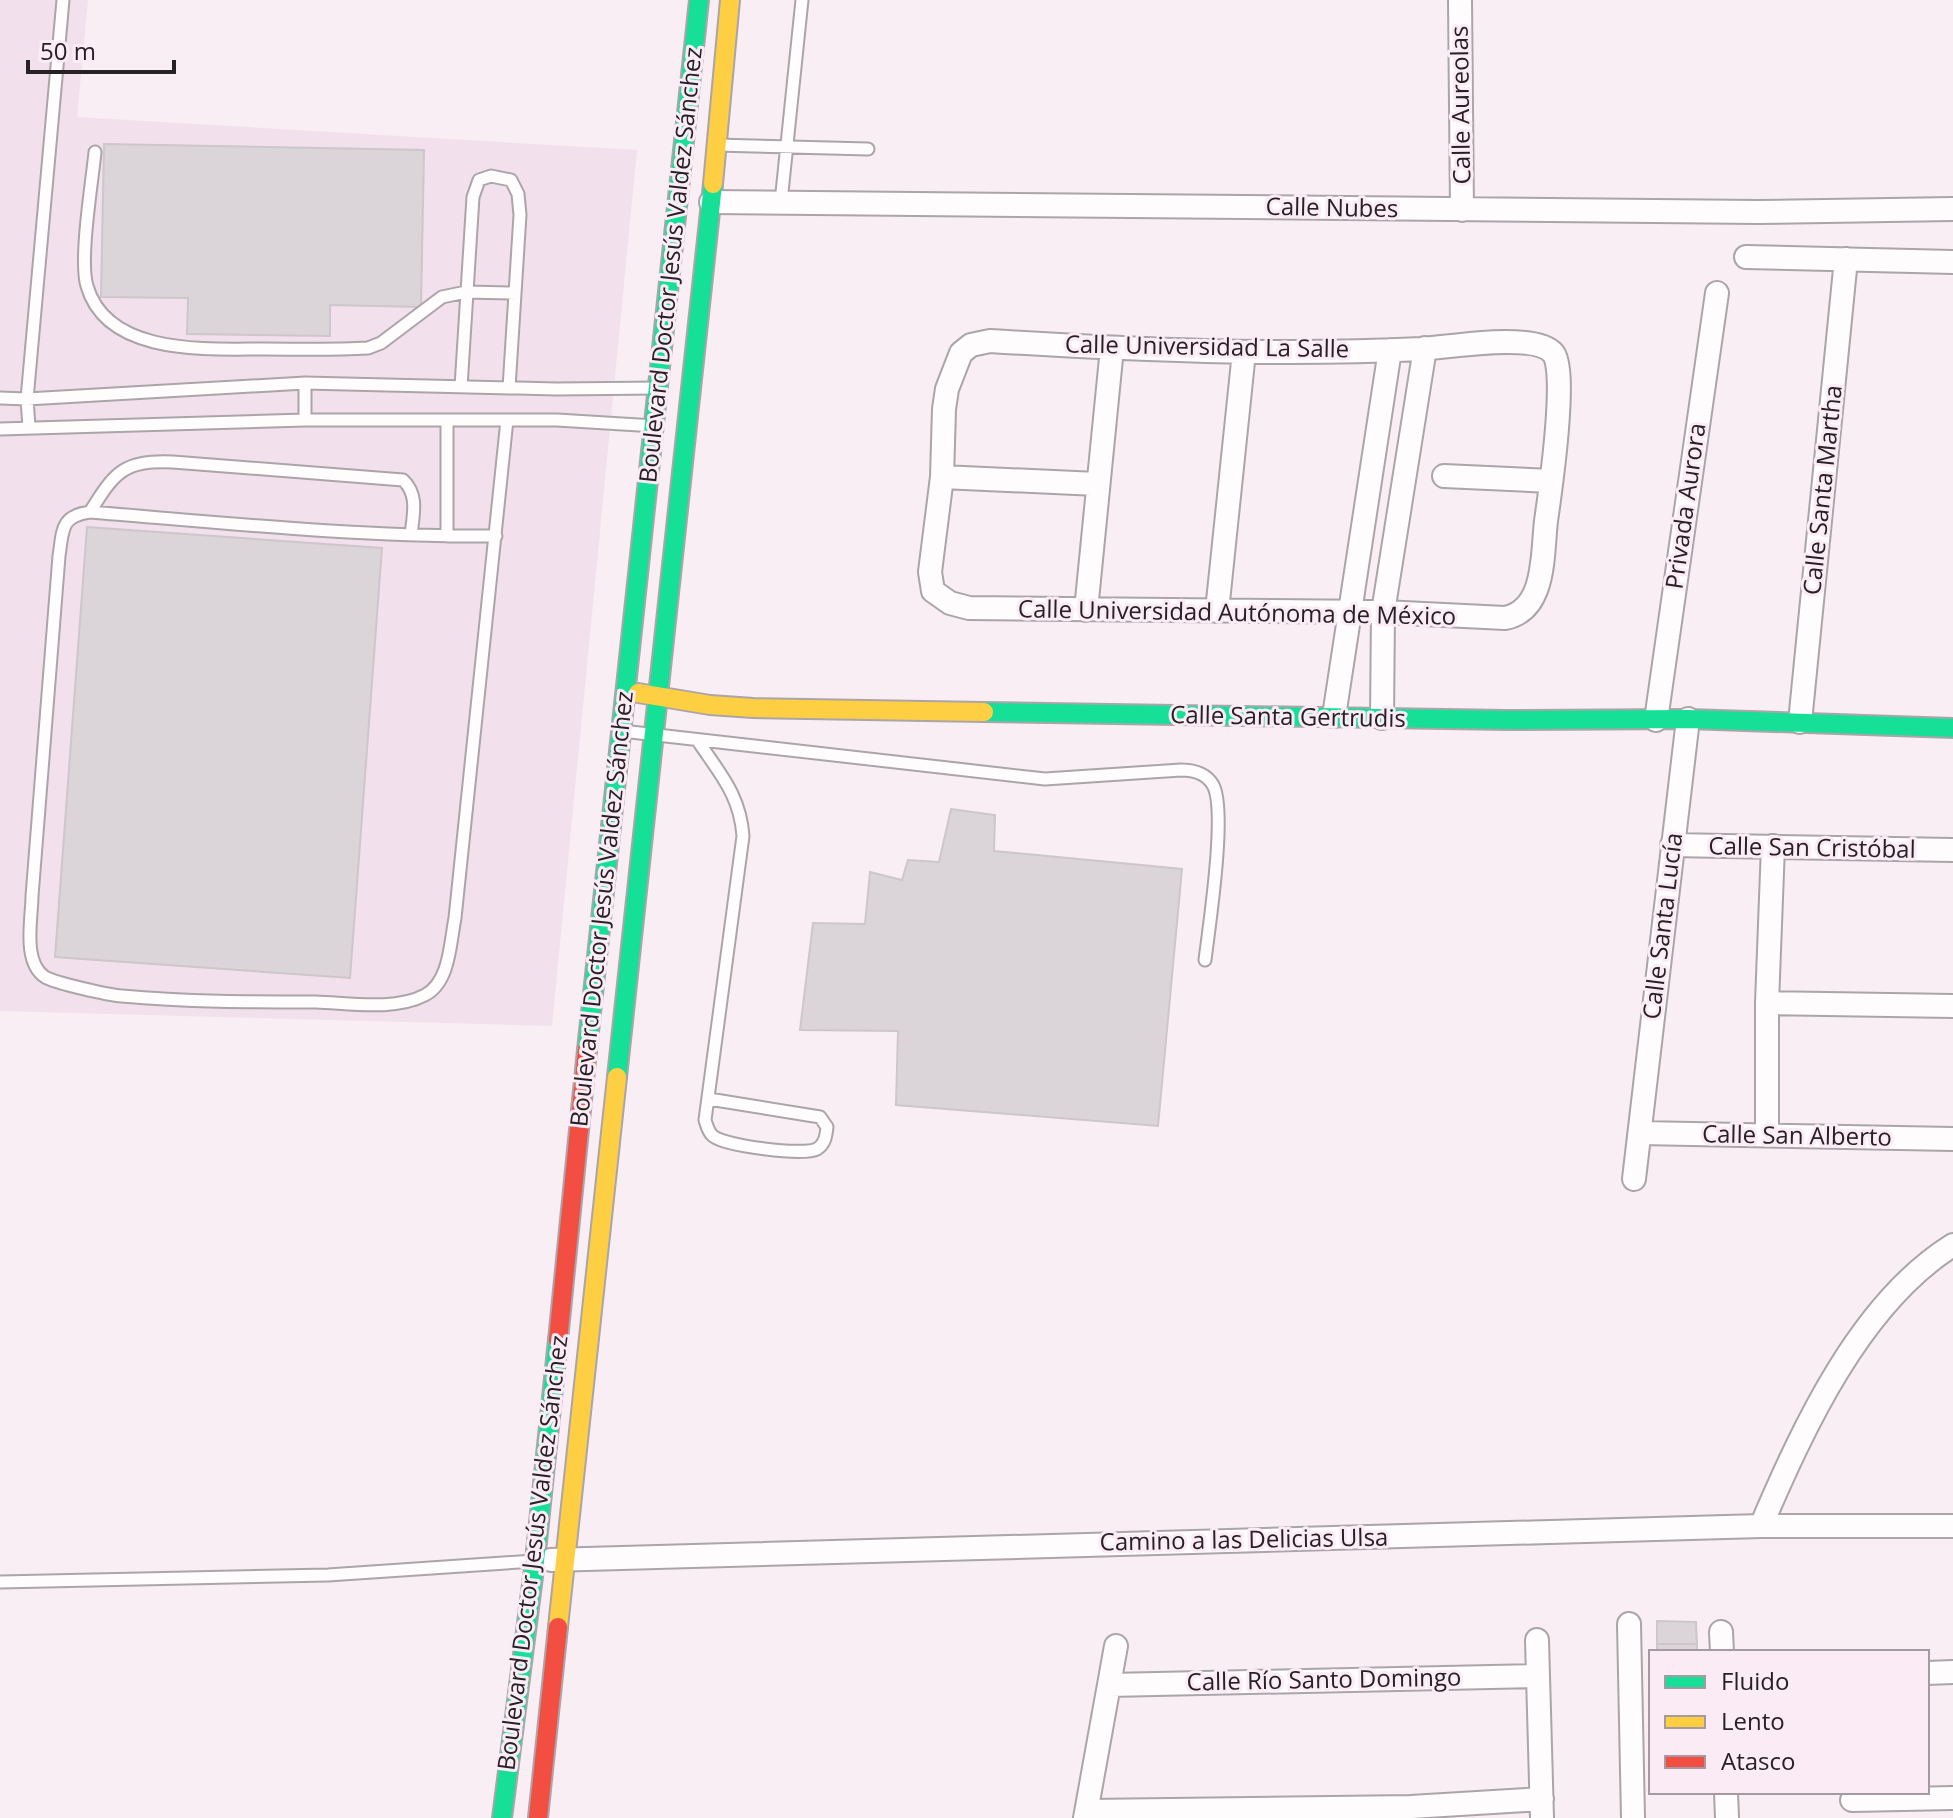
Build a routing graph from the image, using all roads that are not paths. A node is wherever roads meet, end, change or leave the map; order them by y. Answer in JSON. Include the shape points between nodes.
{"nodes":[{"id":1,"x":63,"y":0,"type":"edge"},
{"id":2,"x":699,"y":0,"type":"edge"},
{"id":3,"x":730,"y":0,"type":"edge"},
{"id":4,"x":802,"y":0,"type":"edge"},
{"id":5,"x":1460,"y":0,"type":"edge"},
{"id":6,"x":716,"y":145,"type":"junction"},
{"id":7,"x":787,"y":147,"type":"junction"},
{"id":8,"x":868,"y":149,"type":"dead end"},
{"id":9,"x":95,"y":152,"type":"dead end"},
{"id":10,"x":711,"y":202,"type":"junction"},
{"id":11,"x":781,"y":202,"type":"junction"},
{"id":12,"x":1953,"y":209,"type":"edge"},
{"id":13,"x":1462,"y":210,"type":"junction"},
{"id":14,"x":1746,"y":257,"type":"dead end"},
{"id":15,"x":1846,"y":259,"type":"junction"},
{"id":16,"x":1953,"y":262,"type":"edge"},
{"id":17,"x":466,"y":292,"type":"junction"},
{"id":18,"x":515,"y":293,"type":"junction"},
{"id":19,"x":1717,"y":293,"type":"dead end"},
{"id":20,"x":1112,"y":348,"type":"junction"},
{"id":21,"x":1425,"y":348,"type":"junction"},
{"id":22,"x":1390,"y":350,"type":"junction"},
{"id":23,"x":1244,"y":352,"type":"junction"},
{"id":24,"x":305,"y":383,"type":"junction"},
{"id":25,"x":461,"y":387,"type":"junction"},
{"id":26,"x":660,"y":387,"type":"junction"},
{"id":27,"x":509,"y":388,"type":"junction"},
{"id":28,"x":0,"y":398,"type":"edge"},
{"id":29,"x":27,"y":399,"type":"junction"},
{"id":30,"x":305,"y":420,"type":"junction"},
{"id":31,"x":447,"y":420,"type":"junction"},
{"id":32,"x":507,"y":420,"type":"junction"},
{"id":33,"x":655,"y":426,"type":"junction"},
{"id":34,"x":29,"y":427,"type":"junction"},
{"id":35,"x":0,"y":429,"type":"edge"},
{"id":36,"x":1444,"y":476,"type":"dead end"},
{"id":37,"x":942,"y":477,"type":"junction"},
{"id":38,"x":1551,"y":481,"type":"junction"},
{"id":39,"x":1097,"y":484,"type":"junction"},
{"id":40,"x":90,"y":512,"type":"junction"},
{"id":41,"x":411,"y":535,"type":"junction"},
{"id":42,"x":447,"y":536,"type":"junction"},
{"id":43,"x":496,"y":536,"type":"junction"},
{"id":44,"x":1086,"y":610,"type":"junction"},
{"id":45,"x":1217,"y":611,"type":"junction"},
{"id":46,"x":1349,"y":612,"type":"junction"},
{"id":47,"x":1383,"y":612,"type":"junction"},
{"id":48,"x":624,"y":691,"type":"junction"},
{"id":49,"x":658,"y":698,"type":"junction"},
{"id":50,"x":1334,"y":716,"type":"junction"},
{"id":51,"x":1382,"y":718,"type":"junction"},
{"id":52,"x":1688,"y":719,"type":"junction"},
{"id":53,"x":1656,"y":720,"type":"junction"},
{"id":54,"x":1800,"y":722,"type":"junction"},
{"id":55,"x":1953,"y":728,"type":"edge"},
{"id":56,"x":620,"y":731,"type":"junction"},
{"id":57,"x":653,"y":735,"type":"junction"},
{"id":58,"x":698,"y":741,"type":"junction"},
{"id":59,"x":1672,"y":845,"type":"junction"},
{"id":60,"x":1773,"y":846,"type":"junction"},
{"id":61,"x":1953,"y":850,"type":"edge"},
{"id":62,"x":1205,"y":960,"type":"dead end"},
{"id":63,"x":1767,"y":1003,"type":"junction"},
{"id":64,"x":1953,"y":1006,"type":"edge"},
{"id":65,"x":709,"y":1099,"type":"junction"},
{"id":66,"x":1641,"y":1133,"type":"junction"},
{"id":67,"x":1767,"y":1135,"type":"junction"},
{"id":68,"x":1953,"y":1139,"type":"edge"},
{"id":69,"x":1634,"y":1179,"type":"dead end"},
{"id":70,"x":1953,"y":1245,"type":"edge"},
{"id":71,"x":1761,"y":1526,"type":"junction"},
{"id":72,"x":1953,"y":1526,"type":"edge"},
{"id":73,"x":565,"y":1559,"type":"junction"},
{"id":74,"x":535,"y":1561,"type":"junction"},
{"id":75,"x":0,"y":1582,"type":"edge"},
{"id":76,"x":1629,"y":1624,"type":"dead end"},
{"id":77,"x":1537,"y":1640,"type":"dead end"},
{"id":78,"x":1116,"y":1646,"type":"dead end"},
{"id":79,"x":1953,"y":1672,"type":"edge"},
{"id":80,"x":1929,"y":1673,"type":"edge"},
{"id":81,"x":1538,"y":1676,"type":"junction"},
{"id":82,"x":1110,"y":1685,"type":"junction"},
{"id":83,"x":1726,"y":1794,"type":"edge"},
{"id":84,"x":1953,"y":1798,"type":"edge"},
{"id":85,"x":1852,"y":1803,"type":"edge"},
{"id":86,"x":1542,"y":1809,"type":"edge"},
{"id":87,"x":1411,"y":1812,"type":"edge"},
{"id":88,"x":1285,"y":1813,"type":"edge"},
{"id":89,"x":1160,"y":1814,"type":"edge"},
{"id":90,"x":1086,"y":1815,"type":"edge"},
{"id":91,"x":502,"y":1818,"type":"edge"},
{"id":92,"x":538,"y":1818,"type":"edge"},
{"id":93,"x":1633,"y":1818,"type":"edge"},
{"id":94,"x":1727,"y":1818,"type":"edge"}],
"edges":[{"from":1,"to":29,"type":"lane"},
{"from":2,"to":26,"type":"main road","name":"Boulevard Doctor Jesús Valdez Sánchez"},
{"from":3,"to":6,"type":"main road","name":"Boulevard Doctor Jesús Valdez Sánchez"},
{"from":4,"to":7,"type":"lane"},
{"from":5,"to":13,"type":"street","name":"Calle Aureolas"},
{"from":6,"to":7,"type":"lane"},
{"from":6,"to":10,"type":"main road","name":"Boulevard Doctor Jesús Valdez Sánchez"},
{"from":7,"to":8,"type":"lane"},
{"from":7,"to":11,"type":"lane"},
{"from":9,"to":17,"type":"lane","via":[[86,281],[102,314],[139,337],[191,348],[368,348],[442,297]]},
{"from":10,"to":11,"type":"street","name":"Calle Nubes"},
{"from":10,"to":49,"type":"main road","name":"Boulevard Doctor Jesús Valdez Sánchez"},
{"from":11,"to":13,"type":"street","name":"Calle Nubes"},
{"from":12,"to":13,"type":"street","name":"Calle Nubes"},
{"from":14,"to":15,"type":"street"},
{"from":15,"to":16,"type":"street"},
{"from":15,"to":54,"type":"street","name":"Calle Santa Martha"},
{"from":17,"to":18,"type":"lane"},
{"from":17,"to":18,"type":"lane","via":[[473,197],[479,180],[491,176],[511,180],[518,194]]},
{"from":17,"to":25,"type":"lane"},
{"from":18,"to":27,"type":"lane"},
{"from":19,"to":53,"type":"street","name":"Privada Aurora"},
{"from":20,"to":23,"type":"street","name":"Calle Universidad La Salle"},
{"from":20,"to":37,"type":"street","name":"Calle Universidad La Salle","via":[[990,341],[971,345],[952,373],[944,409]]},
{"from":20,"to":39,"type":"street"},
{"from":21,"to":22,"type":"street","name":"Calle Universidad La Salle"},
{"from":21,"to":38,"type":"street","name":"Calle Universidad La Salle","via":[[1541,345],[1556,357],[1559,384]]},
{"from":21,"to":47,"type":"street"},
{"from":22,"to":23,"type":"street","name":"Calle Universidad La Salle"},
{"from":22,"to":46,"type":"street"},
{"from":23,"to":45,"type":"street"},
{"from":24,"to":25,"type":"lane"},
{"from":24,"to":29,"type":"lane"},
{"from":24,"to":30,"type":"lane"},
{"from":25,"to":27,"type":"lane"},
{"from":26,"to":27,"type":"lane"},
{"from":26,"to":33,"type":"main road","name":"Boulevard Doctor Jesús Valdez Sánchez"},
{"from":28,"to":29,"type":"lane"},
{"from":29,"to":34,"type":"lane"},
{"from":30,"to":31,"type":"lane"},
{"from":30,"to":34,"type":"lane"},
{"from":31,"to":32,"type":"lane"},
{"from":31,"to":42,"type":"lane"},
{"from":32,"to":33,"type":"lane"},
{"from":32,"to":43,"type":"lane"},
{"from":33,"to":48,"type":"main road","name":"Boulevard Doctor Jesús Valdez Sánchez"},
{"from":34,"to":35,"type":"lane"},
{"from":36,"to":38,"type":"street"},
{"from":37,"to":39,"type":"street"},
{"from":37,"to":44,"type":"street","name":"Calle Universidad Autónoma de México","via":[[930,572],[938,596],[969,608]]},
{"from":38,"to":47,"type":"street","name":"Calle Universidad Autónoma de México","via":[[1534,598],[1519,615]]},
{"from":39,"to":44,"type":"street"},
{"from":40,"to":41,"type":"lane"},
{"from":40,"to":41,"type":"lane","via":[[108,483],[133,464],[204,465],[403,480],[414,497]]},
{"from":40,"to":43,"type":"lane","via":[[64,524],[59,556],[31,951],[44,976],[118,996],[392,1003],[428,994],[438,984],[455,918]]},
{"from":41,"to":42,"type":"lane"},
{"from":42,"to":43,"type":"lane"},
{"from":44,"to":45,"type":"street","name":"Calle Universidad Autónoma de México"},
{"from":45,"to":46,"type":"street","name":"Calle Universidad Autónoma de México"},
{"from":46,"to":47,"type":"street","name":"Calle Universidad Autónoma de México"},
{"from":46,"to":50,"type":"street"},
{"from":47,"to":51,"type":"street"},
{"from":48,"to":49,"type":"main road","name":"Calle Santa Gertrudis"},
{"from":48,"to":56,"type":"main road","name":"Boulevard Doctor Jesús Valdez Sánchez"},
{"from":49,"to":50,"type":"main road","name":"Calle Santa Gertrudis","via":[[753,708]]},
{"from":49,"to":57,"type":"main road","name":"Boulevard Doctor Jesús Valdez Sánchez"},
{"from":50,"to":51,"type":"main road","name":"Calle Santa Gertrudis"},
{"from":51,"to":53,"type":"main road","name":"Calle Santa Gertrudis"},
{"from":52,"to":53,"type":"main road","name":"Calle Santa Gertrudis"},
{"from":52,"to":54,"type":"main road","name":"Calle Santa Gertrudis"},
{"from":52,"to":59,"type":"street","name":"Calle Santa Lucía"},
{"from":54,"to":55,"type":"main road","name":"Calle Santa Gertrudis"},
{"from":56,"to":57,"type":"lane"},
{"from":56,"to":74,"type":"main road","name":"Boulevard Doctor Jesús Valdez Sánchez"},
{"from":57,"to":58,"type":"lane"},
{"from":57,"to":73,"type":"main road","name":"Boulevard Doctor Jesús Valdez Sánchez"},
{"from":58,"to":62,"type":"lane","via":[[1045,779],[1195,771],[1209,780],[1217,797],[1215,884]]},
{"from":58,"to":65,"type":"lane","via":[[742,812],[743,836]]},
{"from":59,"to":60,"type":"street","name":"Calle San Cristóbal"},
{"from":59,"to":66,"type":"street","name":"Calle Santa Lucía"},
{"from":60,"to":61,"type":"street","name":"Calle San Cristóbal"},
{"from":60,"to":63,"type":"street"},
{"from":63,"to":64,"type":"street"},
{"from":63,"to":67,"type":"street"},
{"from":65,"to":65,"type":"lane","via":[[707,1130],[721,1141],[800,1152],[824,1142],[827,1127],[814,1115]]},
{"from":66,"to":67,"type":"street","name":"Calle San Alberto"},
{"from":66,"to":69,"type":"street","name":"Calle Santa Lucía"},
{"from":67,"to":68,"type":"street","name":"Calle San Alberto"},
{"from":70,"to":71,"type":"street","via":[[1895,1294],[1861,1339],[1804,1432]]},
{"from":71,"to":72,"type":"street","name":"Camino a las Delicias Ulsa"},
{"from":71,"to":73,"type":"street","name":"Camino a las Delicias Ulsa"},
{"from":73,"to":74,"type":"street","name":"Camino a las Delicias Ulsa"},
{"from":73,"to":92,"type":"main road","name":"Boulevard Doctor Jesús Valdez Sánchez"},
{"from":74,"to":75,"type":"lane","via":[[328,1575]]},
{"from":74,"to":91,"type":"main road","name":"Boulevard Doctor Jesús Valdez Sánchez"},
{"from":76,"to":93,"type":"street"},
{"from":77,"to":81,"type":"street"},
{"from":78,"to":82,"type":"street"},
{"from":79,"to":80,"type":"street"},
{"from":81,"to":82,"type":"street","name":"Calle Río Santo Domingo"},
{"from":81,"to":86,"type":"street"},
{"from":82,"to":90,"type":"street"},
{"from":83,"to":94,"type":"street"},
{"from":84,"to":85,"type":"street"},
{"from":86,"to":87,"type":"street"},
{"from":87,"to":88,"type":"street"},
{"from":88,"to":89,"type":"street"},
{"from":89,"to":90,"type":"street"}]}
